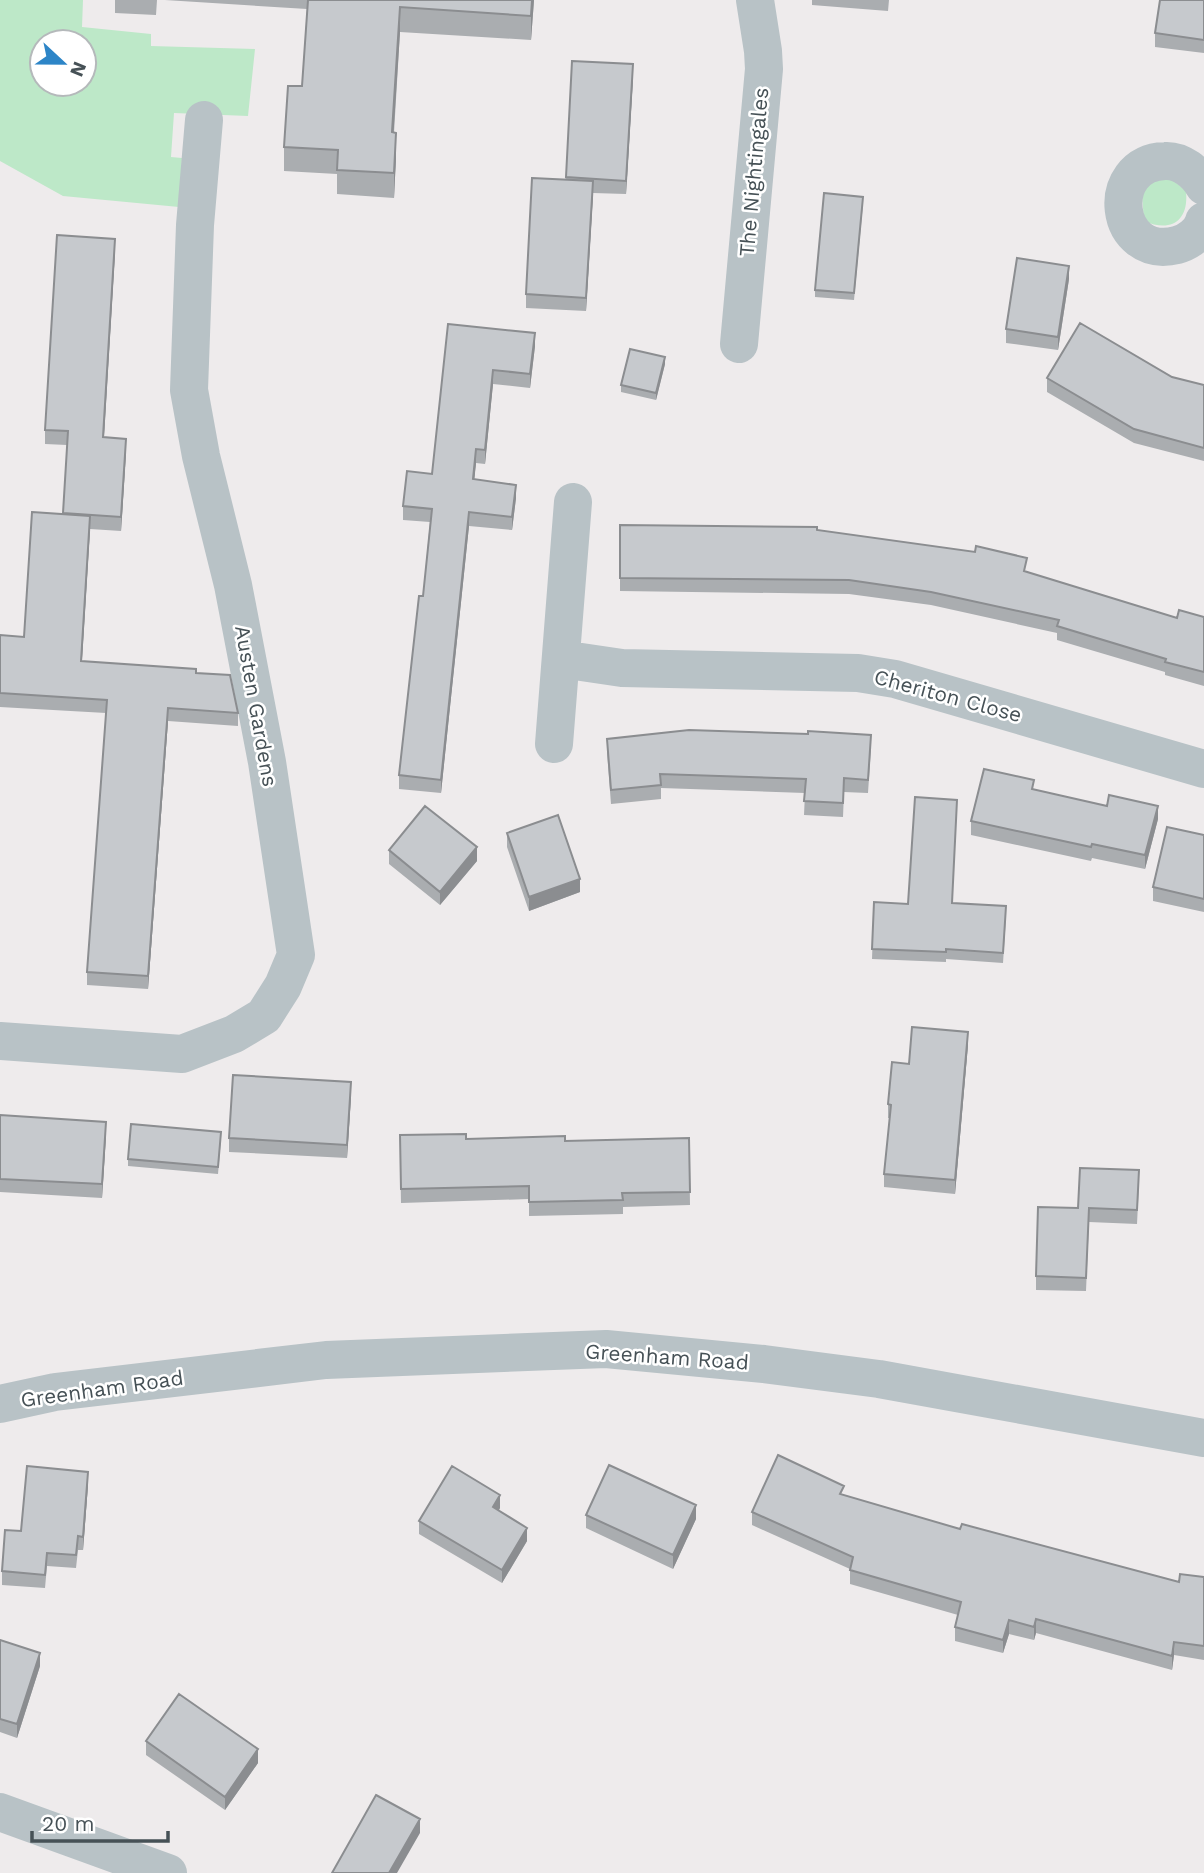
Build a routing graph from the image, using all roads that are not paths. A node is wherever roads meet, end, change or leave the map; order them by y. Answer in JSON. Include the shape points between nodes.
{"nodes":[{"id":1,"x":755,"y":0,"type":"edge"},
{"id":2,"x":204,"y":120,"type":"dead end"},
{"id":3,"x":1204,"y":184,"type":"edge"},
{"id":4,"x":1204,"y":221,"type":"edge"},
{"id":5,"x":739,"y":344,"type":"dead end"},
{"id":6,"x":573,"y":502,"type":"dead end"},
{"id":7,"x":561,"y":659,"type":"junction"},
{"id":8,"x":554,"y":744,"type":"dead end"},
{"id":9,"x":1204,"y":769,"type":"edge"},
{"id":10,"x":0,"y":1041,"type":"edge"},
{"id":11,"x":0,"y":1404,"type":"edge"},
{"id":12,"x":1204,"y":1438,"type":"edge"},
{"id":13,"x":0,"y":1812,"type":"edge"},
{"id":14,"x":168,"y":1873,"type":"edge"}],
"edges":[{"from":1,"to":5,"type":"street","name":"The Nightingales","via":[[764,69]]},
{"from":2,"to":10,"type":"street","name":"Austen Gardens","via":[[194,225],[189,390],[267,762],[296,954],[264,1016],[234,1034],[182,1054]]},
{"from":3,"to":4,"type":"street","via":[[1188,167],[1166,161],[1144,166],[1128,182],[1121,204],[1126,226],[1142,242],[1164,248],[1186,243]]},
{"from":6,"to":7,"type":"street"},
{"from":7,"to":8,"type":"street"},
{"from":7,"to":9,"type":"street","name":"Cheriton Close","via":[[622,668],[858,673],[895,679]]},
{"from":11,"to":12,"type":"street","name":"Greenham Road","via":[[55,1392],[326,1360],[606,1349],[879,1379]]},
{"from":13,"to":14,"type":"street"}]}
